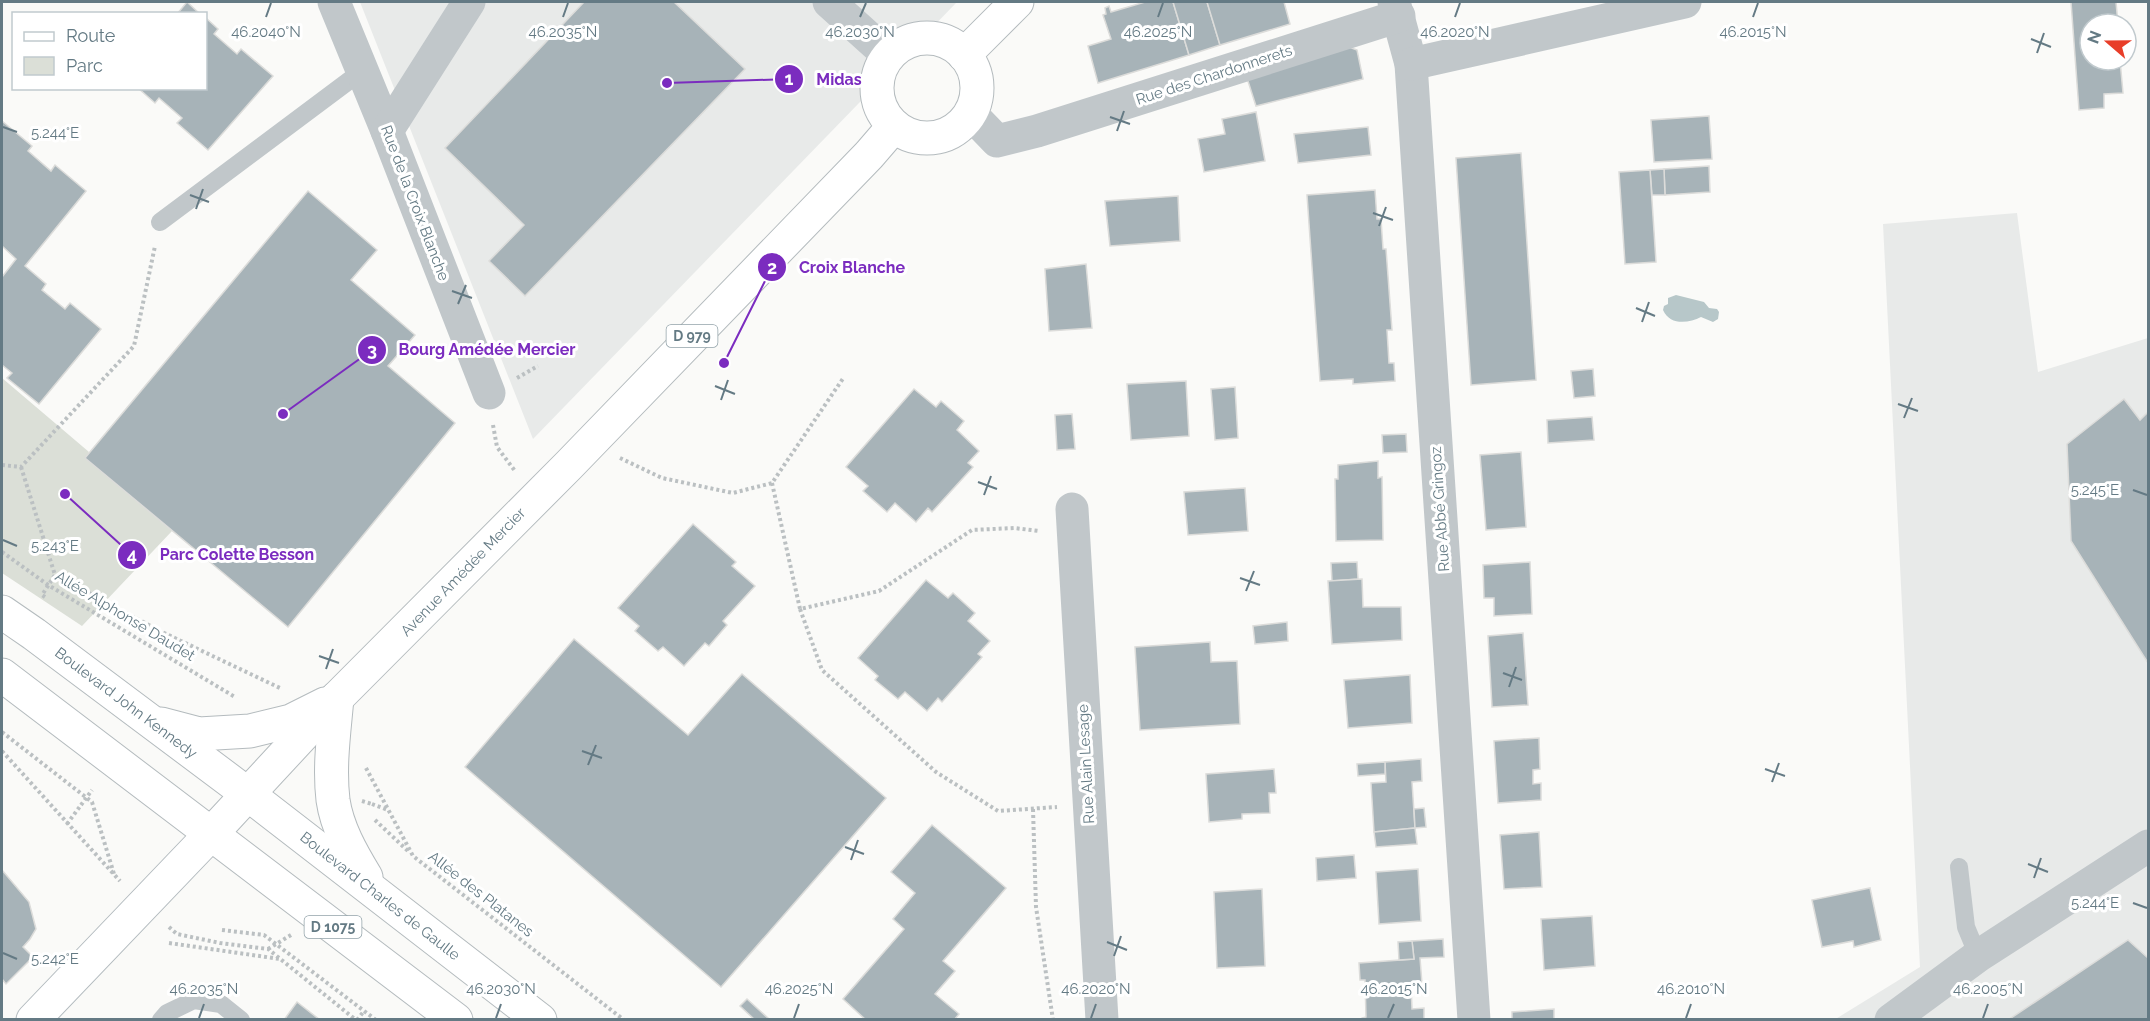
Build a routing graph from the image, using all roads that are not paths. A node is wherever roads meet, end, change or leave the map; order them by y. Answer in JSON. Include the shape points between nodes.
{"nodes":[{"id":1,"x":334,"y":2,"type":"edge"},
{"id":2,"x":469,"y":2,"type":"edge"},
{"id":3,"x":830,"y":2,"type":"edge"},
{"id":4,"x":1017,"y":2,"type":"edge"},
{"id":5,"x":1686,"y":2,"type":"edge"},
{"id":6,"x":1396,"y":9,"type":"edge"},
{"id":7,"x":964,"y":55,"type":"junction"},
{"id":8,"x":889,"y":56,"type":"junction"},
{"id":9,"x":1411,"y":64,"type":"junction"},
{"id":10,"x":362,"y":71,"type":"junction"},
{"id":11,"x":970,"y":113,"type":"junction"},
{"id":12,"x":894,"y":126,"type":"junction"},
{"id":13,"x":387,"y":131,"type":"junction"},
{"id":14,"x":160,"y":222,"type":"road end"},
{"id":15,"x":489,"y":393,"type":"road end"},
{"id":16,"x":1073,"y":522,"type":"road end"},
{"id":17,"x":2,"y":612,"type":"edge"},
{"id":18,"x":2,"y":675,"type":"edge"},
{"id":19,"x":337,"y":698,"type":"junction"},
{"id":20,"x":149,"y":721,"type":"junction"},
{"id":21,"x":249,"y":795,"type":"junction"},
{"id":22,"x":211,"y":834,"type":"junction"},
{"id":23,"x":2148,"y":846,"type":"edge"},
{"id":24,"x":1959,"y":867,"type":"dead end"},
{"id":25,"x":373,"y":889,"type":"junction"},
{"id":26,"x":1978,"y":956,"type":"junction"},
{"id":27,"x":33,"y":1020,"type":"edge"},
{"id":28,"x":161,"y":1020,"type":"edge"},
{"id":29,"x":241,"y":1020,"type":"edge"},
{"id":30,"x":456,"y":1020,"type":"edge"},
{"id":31,"x":540,"y":1020,"type":"edge"},
{"id":32,"x":1102,"y":1020,"type":"edge"},
{"id":33,"x":1474,"y":1020,"type":"edge"},
{"id":34,"x":1891,"y":1020,"type":"edge"}],
"edges":[{"from":1,"to":10,"type":"street","name":"Rue de la Croix Blanche"},
{"from":2,"to":13,"type":"street"},
{"from":3,"to":8,"type":"street"},
{"from":4,"to":7,"type":"main road"},
{"from":5,"to":9,"type":"street"},
{"from":6,"to":9,"type":"street","name":"Rue Abbé Gringoz"},
{"from":6,"to":11,"type":"street","name":"Rue des Chardonnerets","via":[[1037,131],[997,141]]},
{"from":7,"to":8,"type":"main road","via":[[951,44],[918,39]]},
{"from":7,"to":11,"type":"main road","via":[[977,83]]},
{"from":8,"to":12,"type":"main road","via":[[877,84],[879,100]]},
{"from":9,"to":33,"type":"street","name":"Rue Abbé Gringoz"},
{"from":10,"to":13,"type":"street","name":"Rue de la Croix Blanche"},
{"from":10,"to":14,"type":"lane"},
{"from":11,"to":12,"type":"main road","via":[[955,129],[936,138],[907,134]]},
{"from":12,"to":19,"type":"main road","name":"Avenue Amédée Mercier","number":"D 979","via":[[537,497]]},
{"from":13,"to":15,"type":"street","name":"Rue de la Croix Blanche"},
{"from":16,"to":32,"type":"street","name":"Rue Alain Lesage"},
{"from":17,"to":20,"type":"main road","name":"Boulevard John Kennedy"},
{"from":18,"to":22,"type":"main road","number":"D 1075"},
{"from":19,"to":20,"type":"main road","via":[[291,721],[250,731],[199,734]]},
{"from":19,"to":21,"type":"main road","name":"Avenue Amédée Mercier","number":"D 979"},
{"from":19,"to":25,"type":"main road","via":[[331,762],[333,802],[348,848]]},
{"from":20,"to":21,"type":"main road","name":"Boulevard John Kennedy"},
{"from":21,"to":22,"type":"main road","name":"Avenue Amédée Mercier","number":"D 979"},
{"from":21,"to":25,"type":"main road","name":"Boulevard Charles de Gaulle"},
{"from":22,"to":27,"type":"main road","name":"Avenue Amédée Mercier"},
{"from":22,"to":30,"type":"main road","number":"D 1075"},
{"from":23,"to":26,"type":"street"},
{"from":24,"to":26,"type":"lane","via":[[1966,927]]},
{"from":25,"to":31,"type":"main road","name":"Boulevard Charles de Gaulle"},
{"from":26,"to":34,"type":"street"},
{"from":28,"to":29,"type":"lane","via":[[194,1000],[221,1004]]}]}
